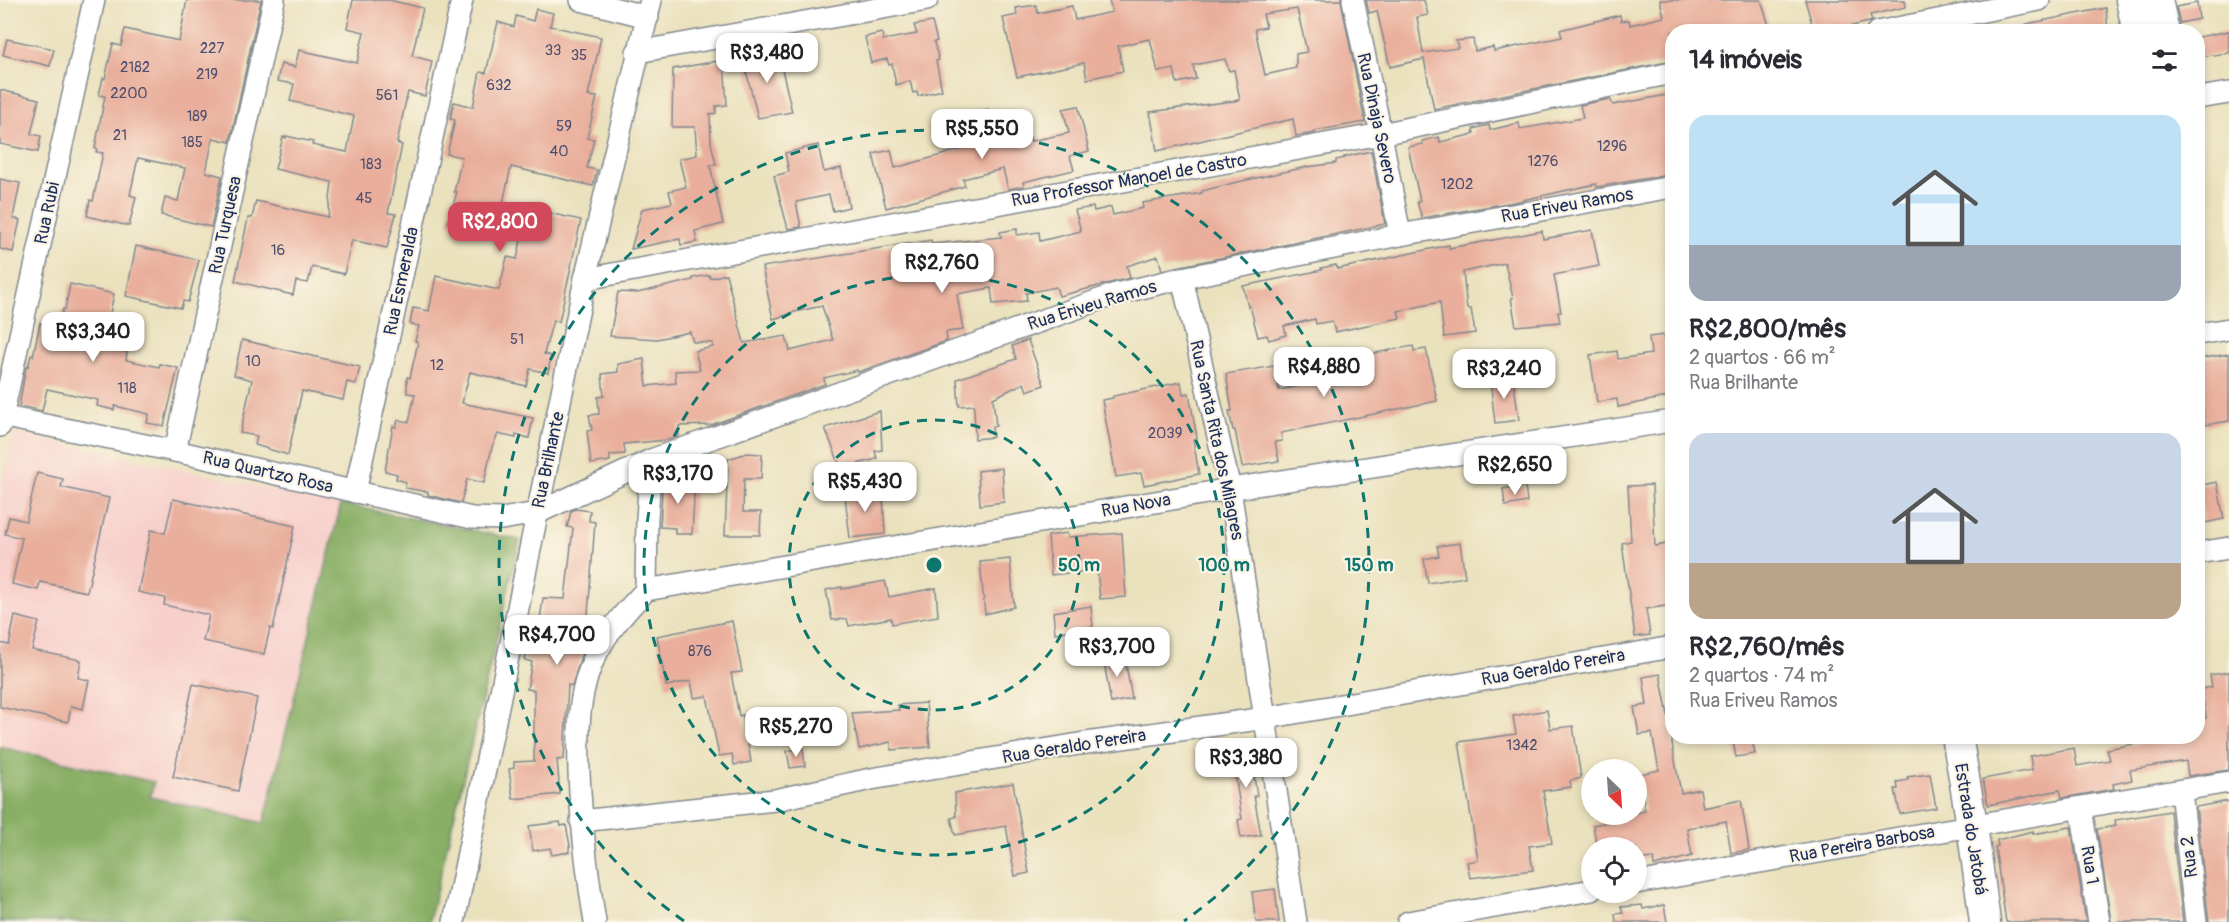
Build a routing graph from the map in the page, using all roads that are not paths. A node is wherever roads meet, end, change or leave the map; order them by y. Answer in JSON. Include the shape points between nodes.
{"nodes":[{"id":1,"x":94,"y":0,"type":"edge"},
{"id":2,"x":274,"y":0,"type":"edge"},
{"id":3,"x":462,"y":0,"type":"edge"},
{"id":4,"x":581,"y":0,"type":"edge"},
{"id":5,"x":927,"y":0,"type":"edge"},
{"id":6,"x":1353,"y":0,"type":"edge"},
{"id":7,"x":2038,"y":0,"type":"edge"},
{"id":8,"x":2131,"y":0,"type":"edge"},
{"id":9,"x":2157,"y":0,"type":"edge"},
{"id":10,"x":650,"y":9,"type":"edge"},
{"id":11,"x":1917,"y":24,"type":"edge"},
{"id":12,"x":2136,"y":24,"type":"edge"},
{"id":13,"x":2162,"y":24,"type":"edge"},
{"id":14,"x":637,"y":52,"type":"junction"},
{"id":15,"x":1665,"y":74,"type":"edge"},
{"id":16,"x":2229,"y":93,"type":"edge"},
{"id":17,"x":2205,"y":97,"type":"edge"},
{"id":18,"x":1381,"y":134,"type":"junction"},
{"id":19,"x":1665,"y":188,"type":"edge"},
{"id":20,"x":1400,"y":235,"type":"junction"},
{"id":21,"x":1182,"y":278,"type":"junction"},
{"id":22,"x":585,"y":279,"type":"junction"},
{"id":23,"x":2229,"y":329,"type":"edge"},
{"id":24,"x":2205,"y":333,"type":"edge"},
{"id":25,"x":1,"y":420,"type":"edge"},
{"id":26,"x":1665,"y":421,"type":"edge"},
{"id":27,"x":175,"y":451,"type":"junction"},
{"id":28,"x":651,"y":460,"type":"junction"},
{"id":29,"x":1230,"y":489,"type":"junction"},
{"id":30,"x":356,"y":492,"type":"junction"},
{"id":31,"x":537,"y":513,"type":"junction"},
{"id":32,"x":2229,"y":548,"type":"edge"},
{"id":33,"x":2205,"y":552,"type":"edge"},
{"id":34,"x":646,"y":590,"type":"junction"},
{"id":35,"x":1665,"y":648,"type":"edge"},
{"id":36,"x":1266,"y":718,"type":"junction"},
{"id":37,"x":1958,"y":744,"type":"edge"},
{"id":38,"x":2229,"y":782,"type":"edge"},
{"id":39,"x":2181,"y":791,"type":"junction"},
{"id":40,"x":2080,"y":808,"type":"junction"},
{"id":41,"x":580,"y":821,"type":"junction"},
{"id":42,"x":1972,"y":825,"type":"junction"},
{"id":43,"x":1647,"y":881,"type":"edge"},
{"id":44,"x":1581,"y":892,"type":"edge"},
{"id":45,"x":454,"y":922,"type":"edge"},
{"id":46,"x":595,"y":922,"type":"edge"},
{"id":47,"x":1296,"y":922,"type":"edge"},
{"id":48,"x":1408,"y":922,"type":"edge"},
{"id":49,"x":1985,"y":922,"type":"edge"},
{"id":50,"x":2099,"y":922,"type":"edge"},
{"id":51,"x":2196,"y":922,"type":"edge"}],
"edges":[{"from":1,"to":25,"type":"street","name":"Rua Rubi"},
{"from":2,"to":27,"type":"street","name":"Rua Turquesa"},
{"from":3,"to":30,"type":"street","name":"Rua Esmeralda"},
{"from":4,"to":10,"type":"street"},
{"from":5,"to":14,"type":"street"},
{"from":6,"to":18,"type":"street","name":"Rua Dinaja Severo"},
{"from":7,"to":11,"type":"street"},
{"from":8,"to":12,"type":"street"},
{"from":9,"to":13,"type":"street"},
{"from":10,"to":14,"type":"street","name":"Rua Brilhante"},
{"from":14,"to":22,"type":"street","name":"Rua Brilhante"},
{"from":15,"to":18,"type":"street","name":"Rua Professor Manoel de Castro"},
{"from":16,"to":17,"type":"street"},
{"from":18,"to":20,"type":"street","name":"Rua Dinaja Severo"},
{"from":18,"to":22,"type":"street","name":"Rua Professor Manoel de Castro"},
{"from":19,"to":20,"type":"street","name":"Rua Eriveu Ramos"},
{"from":20,"to":21,"type":"street","name":"Rua Eriveu Ramos"},
{"from":21,"to":28,"type":"street","name":"Rua Eriveu Ramos","via":[[1086,303]]},
{"from":21,"to":29,"type":"street","name":"Rua Santa Rita dos Milagres"},
{"from":22,"to":31,"type":"street","name":"Rua Brilhante"},
{"from":23,"to":24,"type":"street"},
{"from":25,"to":27,"type":"street","name":"Rua Quartzo Rosa"},
{"from":26,"to":29,"type":"street","name":"Rua Nova"},
{"from":27,"to":30,"type":"street","name":"Rua Quartzo Rosa"},
{"from":28,"to":31,"type":"street","name":"Rua Eriveu Ramos"},
{"from":28,"to":34,"type":"street"},
{"from":29,"to":34,"type":"street","name":"Rua Nova"},
{"from":29,"to":36,"type":"street","name":"Rua Santa Rita dos Milagres"},
{"from":30,"to":31,"type":"street","name":"Rua Quartzo Rosa","via":[[472,518],[502,519]]},
{"from":31,"to":45,"type":"street","name":"Rua Brilhante"},
{"from":32,"to":33,"type":"street"},
{"from":34,"to":41,"type":"street","via":[[599,648],[586,679],[578,722]]},
{"from":35,"to":36,"type":"street","name":"Rua Geraldo Pereira"},
{"from":36,"to":41,"type":"street","name":"Rua Geraldo Pereira","via":[[1079,744],[871,779],[775,800]]},
{"from":36,"to":47,"type":"street","name":"Rua Santa Rita dos Milagres"},
{"from":37,"to":42,"type":"street","name":"Estrada do Jatobá"},
{"from":38,"to":39,"type":"street","name":"Rua Pereira Barbosa"},
{"from":39,"to":40,"type":"street","name":"Rua Pereira Barbosa"},
{"from":39,"to":51,"type":"street","name":"Rua 2"},
{"from":40,"to":42,"type":"street","name":"Rua Pereira Barbosa"},
{"from":40,"to":50,"type":"street","name":"Rua 1"},
{"from":41,"to":46,"type":"street"},
{"from":42,"to":43,"type":"street","name":"Rua Pereira Barbosa"},
{"from":42,"to":49,"type":"street","name":"Estrada do Jatobá"},
{"from":44,"to":48,"type":"street"}]}
